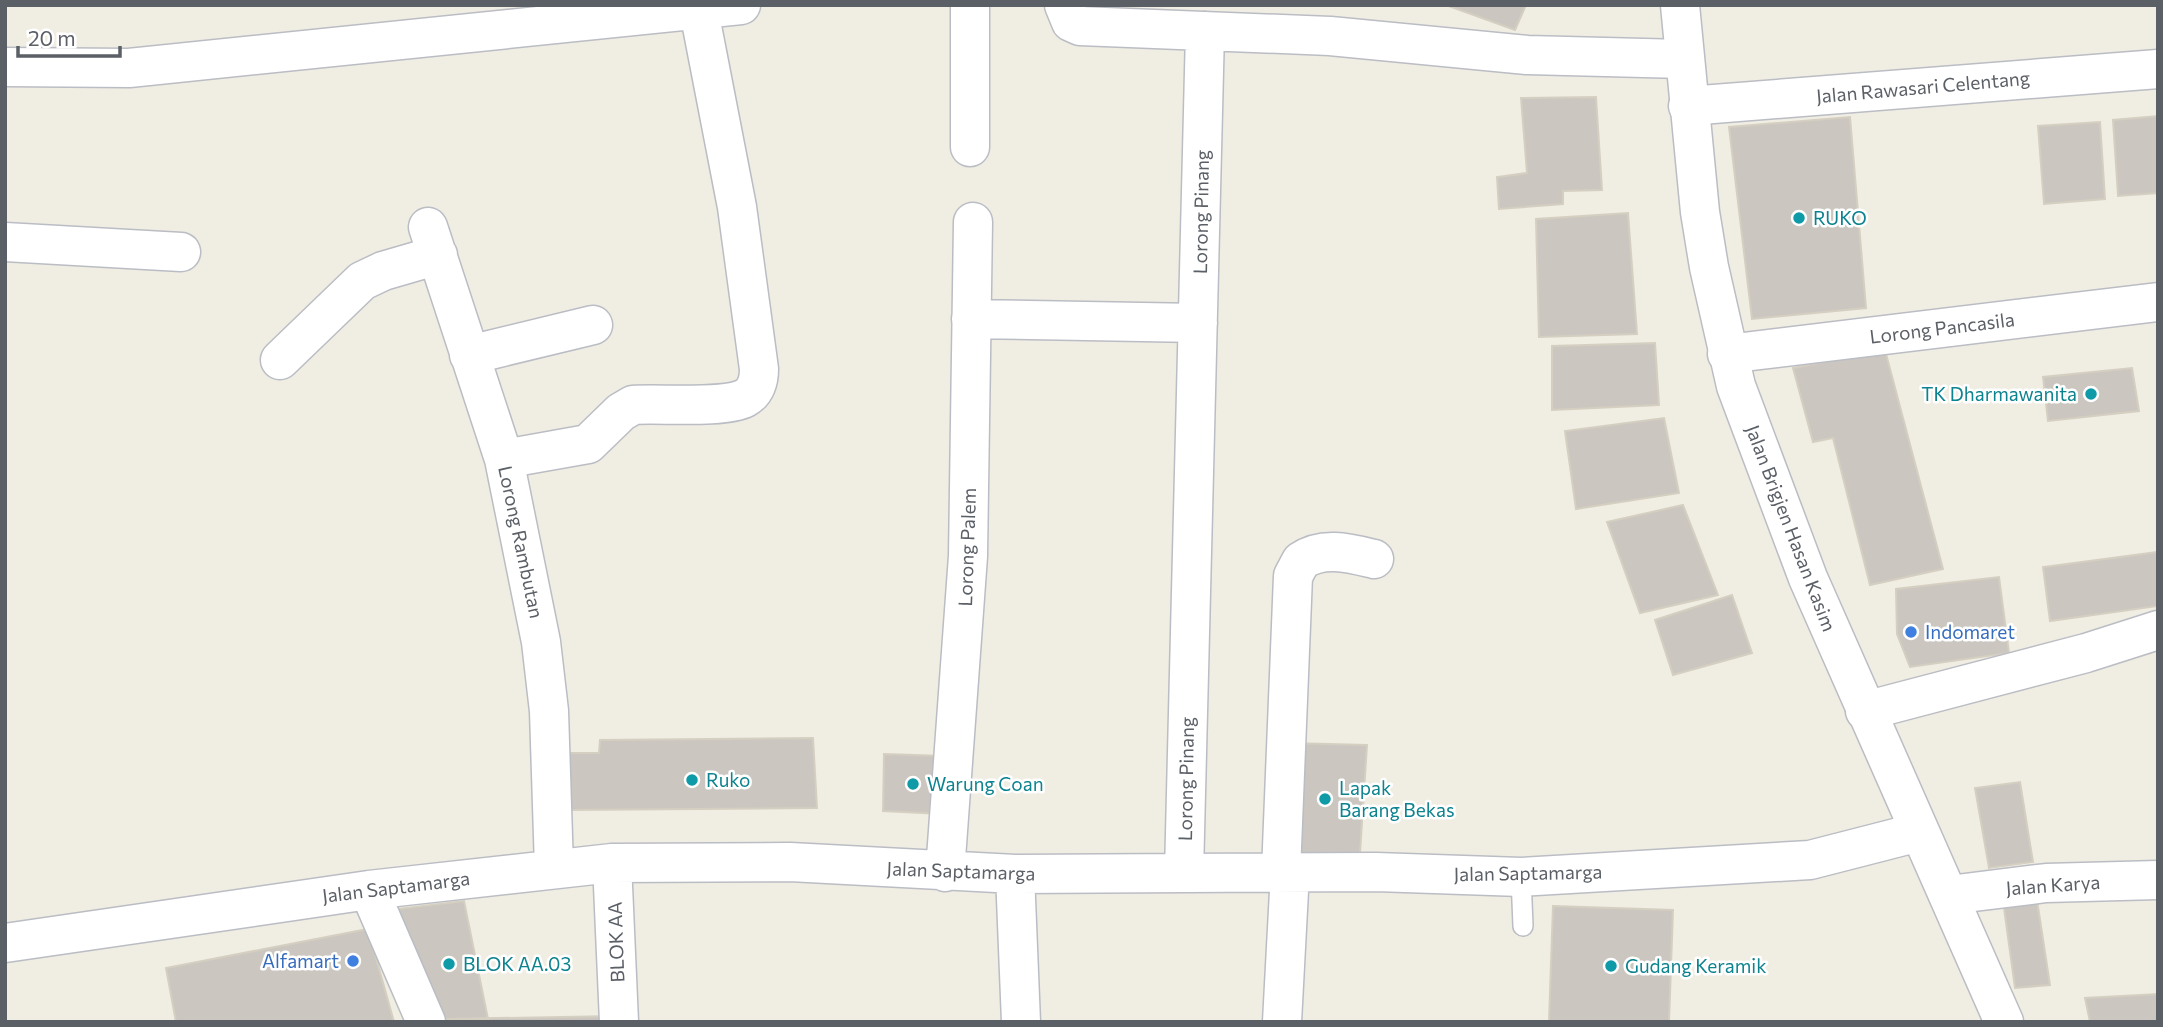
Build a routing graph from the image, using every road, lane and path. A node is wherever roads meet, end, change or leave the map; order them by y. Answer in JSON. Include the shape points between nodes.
{"nodes":[{"id":1,"x":741,"y":5,"type":"edge"},
{"id":2,"x":970,"y":5,"type":"edge"},
{"id":3,"x":1064,"y":5,"type":"edge"},
{"id":4,"x":1680,"y":5,"type":"edge"},
{"id":5,"x":699,"y":11,"type":"junction"},
{"id":6,"x":1205,"y":31,"type":"junction"},
{"id":7,"x":1683,"y":59,"type":"junction"},
{"id":8,"x":5,"y":67,"type":"edge"},
{"id":9,"x":2158,"y":69,"type":"edge"},
{"id":10,"x":1688,"y":106,"type":"junction"},
{"id":11,"x":970,"y":146,"type":"dead end"},
{"id":12,"x":973,"y":222,"type":"dead end"},
{"id":13,"x":5,"y":242,"type":"edge"},
{"id":14,"x":181,"y":251,"type":"dead end"},
{"id":15,"x":2158,"y":302,"type":"edge"},
{"id":16,"x":971,"y":319,"type":"junction"},
{"id":17,"x":1198,"y":323,"type":"junction"},
{"id":18,"x":593,"y":325,"type":"dead end"},
{"id":19,"x":1727,"y":354,"type":"junction"},
{"id":20,"x":469,"y":355,"type":"junction"},
{"id":21,"x":279,"y":360,"type":"dead end"},
{"id":22,"x":503,"y":459,"type":"junction"},
{"id":23,"x":1374,"y":559,"type":"dead end"},
{"id":24,"x":2158,"y":630,"type":"edge"},
{"id":25,"x":1865,"y":710,"type":"junction"},
{"id":26,"x":1919,"y":832,"type":"junction"},
{"id":27,"x":612,"y":863,"type":"junction"},
{"id":28,"x":554,"y":868,"type":"junction"},
{"id":29,"x":945,"y":872,"type":"junction"},
{"id":30,"x":1285,"y":872,"type":"junction"},
{"id":31,"x":1184,"y":873,"type":"junction"},
{"id":32,"x":1015,"y":874,"type":"junction"},
{"id":33,"x":1521,"y":877,"type":"junction"},
{"id":34,"x":2158,"y":880,"type":"edge"},
{"id":35,"x":369,"y":890,"type":"junction"},
{"id":36,"x":1949,"y":895,"type":"junction"},
{"id":37,"x":1522,"y":926,"type":"dead end"},
{"id":38,"x":5,"y":943,"type":"edge"},
{"id":39,"x":426,"y":1022,"type":"edge"},
{"id":40,"x":619,"y":1022,"type":"edge"},
{"id":41,"x":1021,"y":1022,"type":"edge"},
{"id":42,"x":1282,"y":1022,"type":"edge"},
{"id":43,"x":2004,"y":1022,"type":"edge"}],
"edges":[{"from":1,"to":5,"type":"street"},
{"from":2,"to":11,"type":"street"},
{"from":3,"to":6,"type":"street","via":[[1071,22],[1080,26]]},
{"from":4,"to":7,"type":"street","name":"Jalan Brigjen Hasan Kasim"},
{"from":5,"to":8,"type":"street","via":[[130,68]]},
{"from":5,"to":22,"type":"street","via":[[737,207],[759,369],[756,386],[746,397],[729,402],[633,405],[588,444]]},
{"from":6,"to":7,"type":"street","via":[[1425,43],[1527,55]]},
{"from":6,"to":17,"type":"street","name":"Lorong Pinang"},
{"from":7,"to":10,"type":"street","name":"Jalan Brigjen Hasan Kasim"},
{"from":9,"to":10,"type":"street","name":"Jalan Rawasari Celentang"},
{"from":10,"to":19,"type":"street","name":"Jalan Brigjen Hasan Kasim","via":[[1709,267]]},
{"from":12,"to":16,"type":"street","name":"Lorong Palem"},
{"from":13,"to":14,"type":"street"},
{"from":15,"to":19,"type":"street","name":"Lorong Pancasila"},
{"from":16,"to":17,"type":"street"},
{"from":16,"to":29,"type":"street","name":"Lorong Palem","via":[[968,556]]},
{"from":17,"to":31,"type":"street","name":"Lorong Pinang"},
{"from":18,"to":20,"type":"street"},
{"from":19,"to":25,"type":"street","name":"Jalan Brigjen Hasan Kasim","via":[[1802,565]]},
{"from":20,"to":21,"type":"street","name":"Lorong Rambutan","via":[[433,241],[362,281]]},
{"from":20,"to":22,"type":"street","name":"Lorong Rambutan"},
{"from":22,"to":28,"type":"street","name":"Lorong Rambutan","via":[[541,642],[549,710]]},
{"from":23,"to":30,"type":"street","via":[[1322,552],[1301,561],[1293,576]]},
{"from":24,"to":25,"type":"street"},
{"from":25,"to":26,"type":"street","name":"Jalan Brigjen Hasan Kasim"},
{"from":26,"to":33,"type":"street","name":"Jalan Saptamarga","via":[[1810,860]]},
{"from":26,"to":36,"type":"street","name":"Jalan Brigjen Hasan Kasim"},
{"from":27,"to":28,"type":"street","name":"Jalan Saptamarga"},
{"from":27,"to":29,"type":"street","name":"Jalan Saptamarga","via":[[790,862]]},
{"from":27,"to":40,"type":"street","name":"BLOK AA"},
{"from":28,"to":35,"type":"street","name":"Jalan Saptamarga"},
{"from":29,"to":32,"type":"street","name":"Jalan Saptamarga"},
{"from":30,"to":31,"type":"street","name":"Jalan Saptamarga"},
{"from":30,"to":33,"type":"street","name":"Jalan Saptamarga"},
{"from":30,"to":42,"type":"street"},
{"from":31,"to":32,"type":"street","name":"Jalan Saptamarga"},
{"from":32,"to":41,"type":"street"},
{"from":33,"to":37,"type":"lane"},
{"from":34,"to":36,"type":"street","name":"Jalan Karya","via":[[2046,883]]},
{"from":35,"to":38,"type":"street","name":"Jalan Saptamarga"},
{"from":35,"to":39,"type":"street"},
{"from":36,"to":43,"type":"street","name":"Jalan Brigjen Hasan Kasim"}]}
